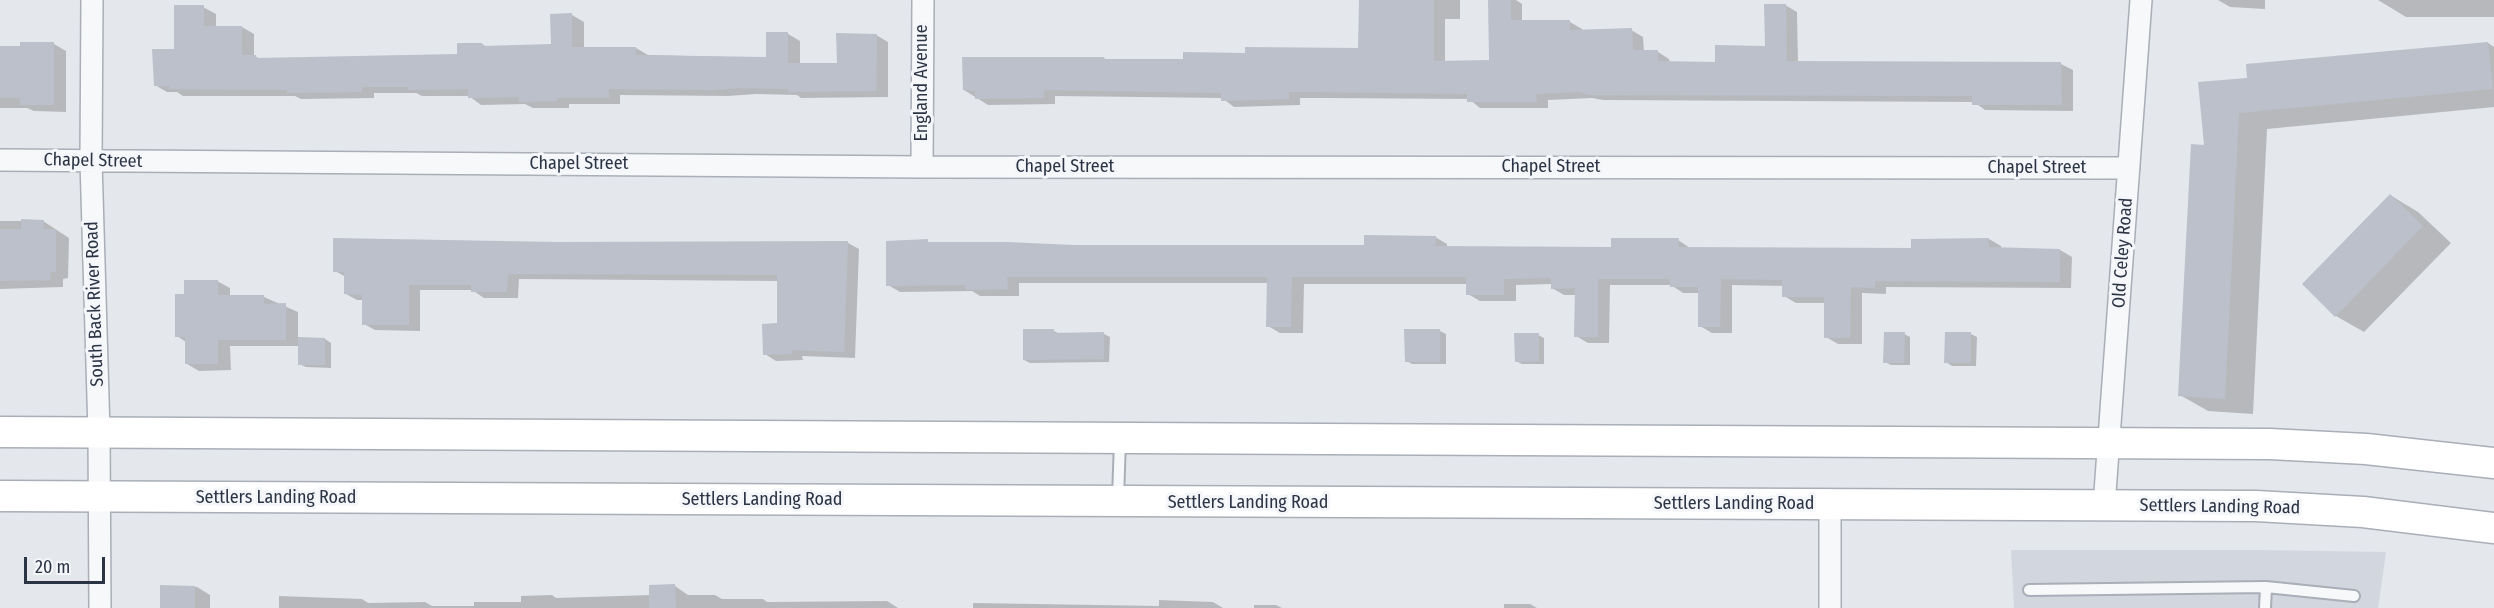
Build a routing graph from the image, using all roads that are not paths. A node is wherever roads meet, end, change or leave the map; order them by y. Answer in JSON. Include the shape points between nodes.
{"nodes":[{"id":1,"x":92,"y":0,"type":"edge"},
{"id":2,"x":923,"y":0,"type":"edge"},
{"id":3,"x":2140,"y":0,"type":"edge"},
{"id":4,"x":0,"y":160,"type":"edge"},
{"id":5,"x":91,"y":161,"type":"junction"},
{"id":6,"x":922,"y":167,"type":"junction"},
{"id":7,"x":2129,"y":168,"type":"junction"},
{"id":8,"x":0,"y":432,"type":"edge"},
{"id":9,"x":99,"y":432,"type":"junction"},
{"id":10,"x":1120,"y":437,"type":"junction"},
{"id":11,"x":2108,"y":442,"type":"junction"},
{"id":12,"x":2494,"y":463,"type":"edge"},
{"id":13,"x":0,"y":496,"type":"edge"},
{"id":14,"x":99,"y":497,"type":"junction"},
{"id":15,"x":1117,"y":502,"type":"junction"},
{"id":16,"x":1830,"y":504,"type":"junction"},
{"id":17,"x":2104,"y":506,"type":"junction"},
{"id":18,"x":2494,"y":528,"type":"edge"},
{"id":19,"x":2266,"y":587,"type":"junction"},
{"id":20,"x":2029,"y":590,"type":"dead end"},
{"id":21,"x":2354,"y":596,"type":"dead end"},
{"id":22,"x":100,"y":608,"type":"edge"},
{"id":23,"x":1830,"y":608,"type":"edge"},
{"id":24,"x":2265,"y":608,"type":"edge"}],
"edges":[{"from":1,"to":5,"type":"street","name":"South Back River Road"},
{"from":2,"to":6,"type":"street","name":"England Avenue"},
{"from":3,"to":7,"type":"street","name":"Old Celey Road"},
{"from":4,"to":5,"type":"street","name":"Chapel Street"},
{"from":5,"to":6,"type":"street","name":"Chapel Street"},
{"from":5,"to":9,"type":"street","name":"South Back River Road"},
{"from":6,"to":7,"type":"street","name":"Chapel Street"},
{"from":7,"to":11,"type":"street","name":"Old Celey Road"},
{"from":8,"to":9,"type":"main road"},
{"from":9,"to":10,"type":"main road"},
{"from":9,"to":14,"type":"street","name":"South Back River Road"},
{"from":10,"to":11,"type":"main road"},
{"from":10,"to":15,"type":"lane"},
{"from":11,"to":12,"type":"main road","via":[[2294,445]]},
{"from":11,"to":17,"type":"street","name":"Old Celey Road"},
{"from":13,"to":14,"type":"main road","name":"Settlers Landing Road"},
{"from":14,"to":15,"type":"main road","name":"Settlers Landing Road"},
{"from":14,"to":22,"type":"street","name":"South Back River Road"},
{"from":15,"to":16,"type":"main road","name":"Settlers Landing Road"},
{"from":16,"to":17,"type":"main road","name":"Settlers Landing Road"},
{"from":16,"to":23,"type":"street"},
{"from":17,"to":18,"type":"main road","name":"Settlers Landing Road","via":[[2303,508]]},
{"from":19,"to":20,"type":"lane"},
{"from":19,"to":21,"type":"lane"},
{"from":19,"to":24,"type":"lane"}]}
